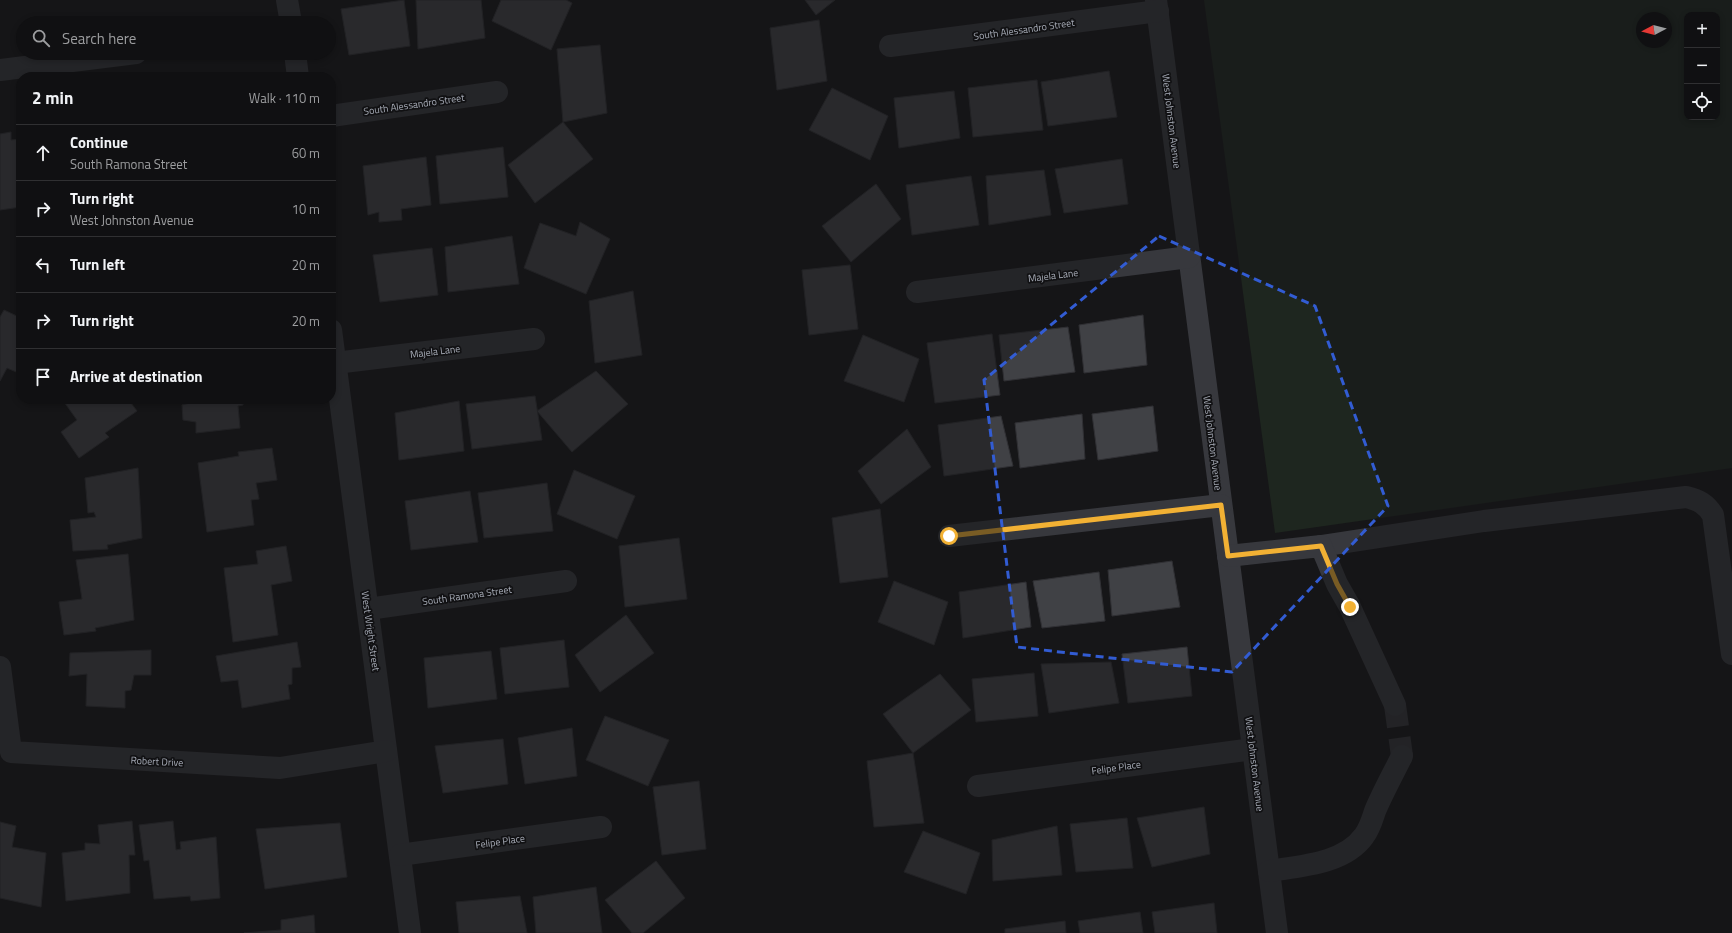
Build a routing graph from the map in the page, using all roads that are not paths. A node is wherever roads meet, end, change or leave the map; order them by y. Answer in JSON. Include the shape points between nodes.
{"nodes":[{"id":1,"x":288,"y":0,"type":"edge"},
{"id":2,"x":1157,"y":6,"type":"edge"},
{"id":3,"x":289,"y":16,"type":"edge"},
{"id":4,"x":890,"y":46,"type":"dead end"},
{"id":5,"x":80,"y":60,"type":"edge"},
{"id":6,"x":295,"y":60,"type":"edge"},
{"id":7,"x":0,"y":70,"type":"edge"},
{"id":8,"x":297,"y":72,"type":"edge"},
{"id":9,"x":496,"y":92,"type":"dead end"},
{"id":10,"x":336,"y":115,"type":"edge"},
{"id":11,"x":1190,"y":257,"type":"junction"},
{"id":12,"x":917,"y":292,"type":"dead end"},
{"id":13,"x":534,"y":339,"type":"dead end"},
{"id":14,"x":336,"y":363,"type":"edge"},
{"id":15,"x":336,"y":370,"type":"edge"},
{"id":16,"x":1221,"y":505,"type":"junction"},
{"id":17,"x":949,"y":536,"type":"dead end"},
{"id":18,"x":1321,"y":546,"type":"junction"},
{"id":19,"x":1228,"y":556,"type":"junction"},
{"id":20,"x":566,"y":581,"type":"dead end"},
{"id":21,"x":368,"y":609,"type":"junction"},
{"id":22,"x":1732,"y":654,"type":"edge"},
{"id":23,"x":0,"y":667,"type":"edge"},
{"id":24,"x":1395,"y":705,"type":"tunnel mouth"},
{"id":25,"x":1253,"y":749,"type":"junction"},
{"id":26,"x":386,"y":751,"type":"junction"},
{"id":27,"x":1402,"y":756,"type":"tunnel mouth"},
{"id":28,"x":978,"y":786,"type":"dead end"},
{"id":29,"x":600,"y":827,"type":"dead end"},
{"id":30,"x":400,"y":855,"type":"junction"},
{"id":31,"x":1269,"y":871,"type":"junction"},
{"id":32,"x":410,"y":933,"type":"edge"},
{"id":33,"x":1277,"y":933,"type":"edge"}],
"edges":[{"from":1,"to":3,"type":"street"},
{"from":2,"to":4,"type":"street","name":"South Alessandro Street"},
{"from":2,"to":11,"type":"street","name":"West Johnston Avenue"},
{"from":5,"to":7,"type":"street"},
{"from":6,"to":8,"type":"street"},
{"from":9,"to":10,"type":"street","name":"South Alessandro Street"},
{"from":11,"to":12,"type":"street","name":"Majela Lane"},
{"from":11,"to":16,"type":"street","name":"West Johnston Avenue"},
{"from":13,"to":14,"type":"street","name":"Majela Lane"},
{"from":15,"to":21,"type":"street","name":"West Wright Street"},
{"from":16,"to":17,"type":"street"},
{"from":16,"to":19,"type":"street","name":"West Johnston Avenue"},
{"from":18,"to":19,"type":"street"},
{"from":18,"to":22,"type":"street","via":[[1484,520],[1686,497],[1698,500],[1707,505],[1713,515]]},
{"from":18,"to":24,"type":"street"},
{"from":19,"to":25,"type":"street","name":"West Johnston Avenue"},
{"from":20,"to":21,"type":"street","name":"South Ramona Street"},
{"from":21,"to":26,"type":"street","name":"West Wright Street"},
{"from":23,"to":26,"type":"street","name":"Robert Drive","via":[[11,752],[280,768]]},
{"from":25,"to":28,"type":"street","name":"Felipe Place"},
{"from":25,"to":31,"type":"street","name":"West Johnston Avenue"},
{"from":26,"to":30,"type":"street","name":"West Wright Street"},
{"from":27,"to":31,"type":"street","via":[[1371,825],[1364,837],[1354,846],[1343,853],[1306,866]]},
{"from":29,"to":30,"type":"street","name":"Felipe Place"},
{"from":30,"to":32,"type":"street","name":"West Wright Street"},
{"from":31,"to":33,"type":"street","name":"West Johnston Avenue"}]}
